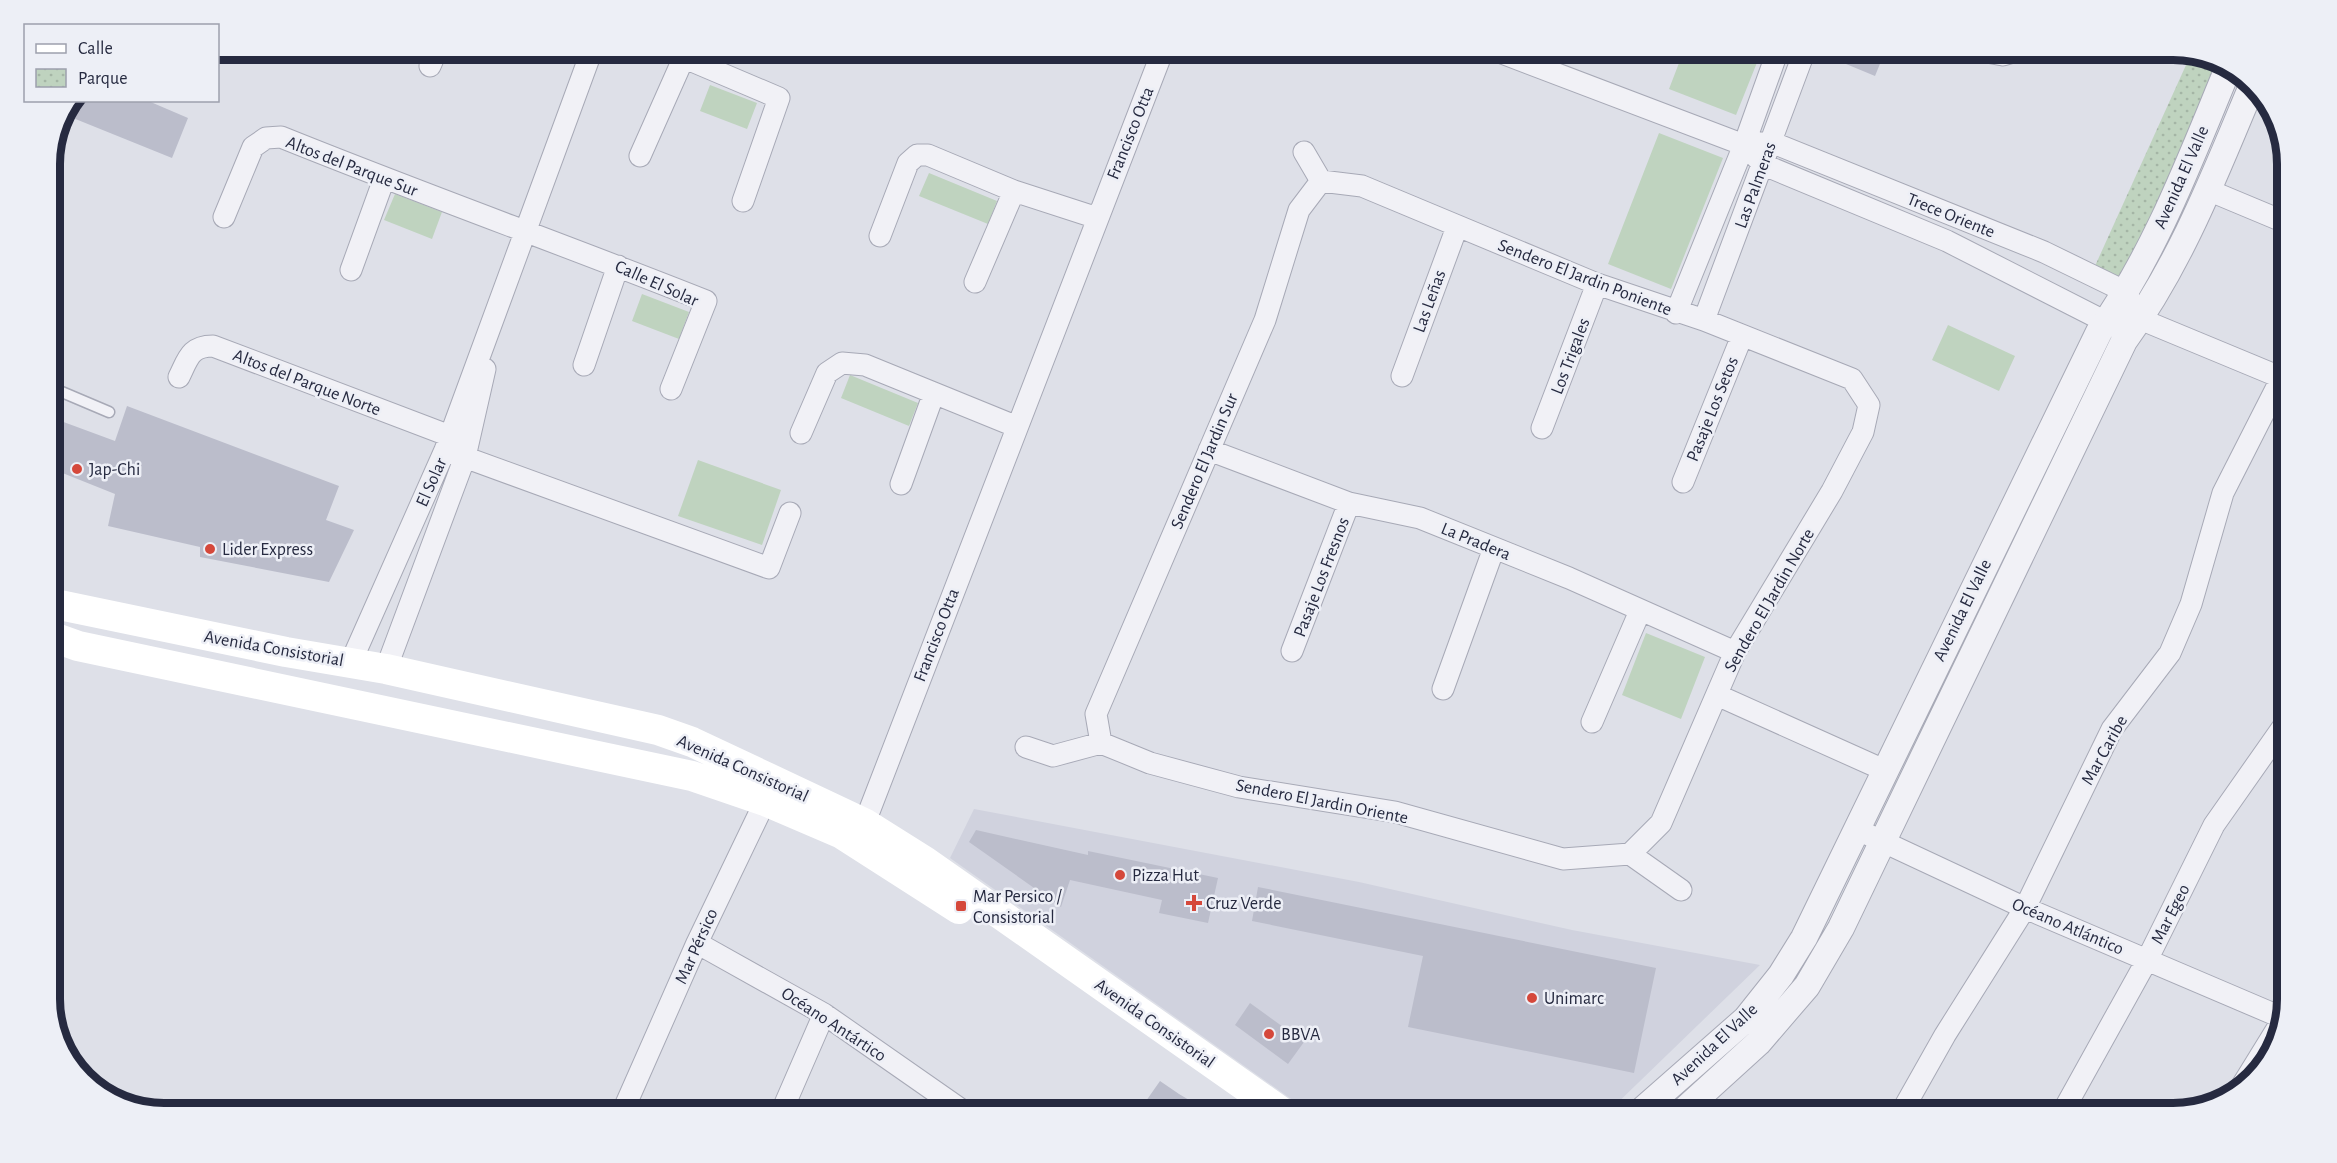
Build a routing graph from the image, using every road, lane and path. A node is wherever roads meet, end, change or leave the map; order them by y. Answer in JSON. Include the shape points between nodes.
{"nodes":[{"id":1,"x":588,"y":60,"type":"edge"},
{"id":2,"x":673,"y":60,"type":"edge"},
{"id":3,"x":691,"y":60,"type":"edge"},
{"id":4,"x":1159,"y":60,"type":"edge"},
{"id":5,"x":1520,"y":60,"type":"edge"},
{"id":6,"x":1774,"y":60,"type":"edge"},
{"id":7,"x":1801,"y":60,"type":"edge"},
{"id":8,"x":2225,"y":75,"type":"edge"},
{"id":9,"x":2249,"y":94,"type":"edge"},
{"id":10,"x":1771,"y":142,"type":"junction"},
{"id":11,"x":1744,"y":145,"type":"junction"},
{"id":12,"x":1304,"y":152,"type":"dead end"},
{"id":13,"x":640,"y":156,"type":"dead end"},
{"id":14,"x":1764,"y":165,"type":"junction"},
{"id":15,"x":384,"y":179,"type":"junction"},
{"id":16,"x":1321,"y":181,"type":"junction"},
{"id":17,"x":2208,"y":190,"type":"junction"},
{"id":18,"x":1014,"y":191,"type":"junction"},
{"id":19,"x":743,"y":201,"type":"dead end"},
{"id":20,"x":1097,"y":216,"type":"junction"},
{"id":21,"x":224,"y":217,"type":"dead end"},
{"id":22,"x":2277,"y":220,"type":"edge"},
{"id":23,"x":1456,"y":227,"type":"junction"},
{"id":24,"x":523,"y":232,"type":"junction"},
{"id":25,"x":880,"y":236,"type":"dead end"},
{"id":26,"x":618,"y":266,"type":"junction"},
{"id":27,"x":351,"y":270,"type":"dead end"},
{"id":28,"x":975,"y":282,"type":"dead end"},
{"id":29,"x":1597,"y":284,"type":"junction"},
{"id":30,"x":2126,"y":292,"type":"junction"},
{"id":31,"x":499,"y":297,"type":"junction"},
{"id":32,"x":1676,"y":313,"type":"junction"},
{"id":33,"x":2140,"y":319,"type":"junction"},
{"id":34,"x":1704,"y":320,"type":"junction"},
{"id":35,"x":2106,"y":322,"type":"junction"},
{"id":36,"x":1742,"y":336,"type":"junction"},
{"id":37,"x":584,"y":365,"type":"dead end"},
{"id":38,"x":1402,"y":376,"type":"dead end"},
{"id":39,"x":2277,"y":376,"type":"edge"},
{"id":40,"x":179,"y":377,"type":"dead end"},
{"id":41,"x":671,"y":389,"type":"dead end"},
{"id":42,"x":60,"y":391,"type":"edge"},
{"id":43,"x":934,"y":393,"type":"junction"},
{"id":44,"x":2277,"y":394,"type":"edge"},
{"id":45,"x":1869,"y":405,"type":"joint"},
{"id":46,"x":110,"y":411,"type":"dead end"},
{"id":47,"x":1015,"y":426,"type":"junction"},
{"id":48,"x":1542,"y":428,"type":"dead end"},
{"id":49,"x":801,"y":433,"type":"dead end"},
{"id":50,"x":447,"y":443,"type":"junction"},
{"id":51,"x":1209,"y":450,"type":"junction"},
{"id":52,"x":465,"y":457,"type":"junction"},
{"id":53,"x":1683,"y":482,"type":"dead end"},
{"id":54,"x":901,"y":484,"type":"dead end"},
{"id":55,"x":1349,"y":503,"type":"junction"},
{"id":56,"x":790,"y":513,"type":"dead end"},
{"id":57,"x":1494,"y":548,"type":"junction"},
{"id":58,"x":60,"y":605,"type":"edge"},
{"id":59,"x":1640,"y":611,"type":"junction"},
{"id":60,"x":60,"y":640,"type":"edge"},
{"id":61,"x":1292,"y":651,"type":"dead end"},
{"id":62,"x":1735,"y":652,"type":"junction"},
{"id":63,"x":351,"y":662,"type":"junction"},
{"id":64,"x":386,"y":669,"type":"junction"},
{"id":65,"x":453,"y":684,"type":"junction"},
{"id":66,"x":1443,"y":689,"type":"dead end"},
{"id":67,"x":1717,"y":695,"type":"junction"},
{"id":68,"x":436,"y":719,"type":"junction"},
{"id":69,"x":1592,"y":722,"type":"dead end"},
{"id":70,"x":2277,"y":735,"type":"edge"},
{"id":71,"x":1101,"y":743,"type":"junction"},
{"id":72,"x":1026,"y":747,"type":"dead end"},
{"id":73,"x":1884,"y":770,"type":"junction"},
{"id":74,"x":770,"y":791,"type":"junction"},
{"id":75,"x":1856,"y":829,"type":"junction"},
{"id":76,"x":860,"y":833,"type":"junction"},
{"id":77,"x":1881,"y":843,"type":"junction"},
{"id":78,"x":1630,"y":854,"type":"junction"},
{"id":79,"x":1681,"y":890,"type":"dead end"},
{"id":80,"x":2025,"y":908,"type":"junction"},
{"id":81,"x":1804,"y":938,"type":"junction"},
{"id":82,"x":697,"y":943,"type":"junction"},
{"id":83,"x":1827,"y":950,"type":"junction"},
{"id":84,"x":2147,"y":960,"type":"junction"},
{"id":85,"x":824,"y":1014,"type":"junction"},
{"id":86,"x":2275,"y":1016,"type":"edge"},
{"id":87,"x":626,"y":1103,"type":"edge"},
{"id":88,"x":785,"y":1103,"type":"edge"},
{"id":89,"x":935,"y":1103,"type":"edge"},
{"id":90,"x":1234,"y":1103,"type":"edge"},
{"id":91,"x":1269,"y":1103,"type":"edge"},
{"id":92,"x":1650,"y":1103,"type":"edge"},
{"id":93,"x":1692,"y":1103,"type":"edge"},
{"id":94,"x":1907,"y":1103,"type":"edge"},
{"id":95,"x":2068,"y":1103,"type":"edge"}],
"edges":[{"from":1,"to":24,"type":"street","name":"El Solar"},
{"from":2,"to":13,"type":"street"},
{"from":3,"to":19,"type":"street","via":[[779,98]]},
{"from":4,"to":20,"type":"street","name":"Francisco Otta"},
{"from":5,"to":11,"type":"street","name":"Trece Oriente"},
{"from":6,"to":11,"type":"street","name":"Las Palmeras"},
{"from":7,"to":10,"type":"street","name":"Las Palmeras"},
{"from":8,"to":30,"type":"street","name":"Avenida El Valle","via":[[2176,191]]},
{"from":9,"to":17,"type":"street","name":"Avenida El Valle"},
{"from":10,"to":11,"type":"street","name":"Trece Oriente"},
{"from":10,"to":14,"type":"street","name":"Las Palmeras"},
{"from":10,"to":30,"type":"street","name":"Trece Oriente","via":[[2044,252]]},
{"from":11,"to":14,"type":"street","name":"Trece Oriente"},
{"from":11,"to":32,"type":"street","name":"Las Palmeras"},
{"from":12,"to":16,"type":"street"},
{"from":14,"to":34,"type":"street","name":"Las Palmeras"},
{"from":14,"to":35,"type":"street","name":"Trece Oriente","via":[[1947,241]]},
{"from":15,"to":21,"type":"street","name":"Altos del Parque Sur","via":[[281,138],[266,138],[253,147]]},
{"from":15,"to":24,"type":"street","name":"Altos del Parque Sur"},
{"from":15,"to":27,"type":"street"},
{"from":16,"to":23,"type":"street","name":"Sendero El Jardin Poniente","via":[[1362,186]]},
{"from":16,"to":51,"type":"street","name":"Sendero El Jardin Sur","via":[[1299,210],[1265,320]]},
{"from":17,"to":22,"type":"street"},
{"from":17,"to":33,"type":"street","name":"Avenida El Valle","via":[[2161,288]]},
{"from":18,"to":20,"type":"street"},
{"from":18,"to":25,"type":"street","via":[[928,155],[917,155],[908,163]]},
{"from":18,"to":28,"type":"street"},
{"from":20,"to":47,"type":"street","name":"Francisco Otta"},
{"from":23,"to":29,"type":"street","name":"Sendero El Jardin Poniente"},
{"from":23,"to":38,"type":"street","name":"Las Leñas"},
{"from":24,"to":26,"type":"street","name":"Calle El Solar"},
{"from":24,"to":31,"type":"street","name":"El Solar"},
{"from":26,"to":37,"type":"street"},
{"from":26,"to":41,"type":"street","name":"Calle El Solar","via":[[706,301]]},
{"from":29,"to":32,"type":"street","name":"Sendero El Jardin Poniente"},
{"from":29,"to":48,"type":"street","name":"Los Trigales"},
{"from":30,"to":33,"type":"street"},
{"from":30,"to":35,"type":"street","name":"Avenida El Valle"},
{"from":31,"to":50,"type":"street","name":"El Solar"},
{"from":31,"to":52,"type":"street","name":"El Solar"},
{"from":32,"to":34,"type":"street","name":"Sendero El Jardin Poniente"},
{"from":33,"to":35,"type":"street"},
{"from":33,"to":39,"type":"street"},
{"from":33,"to":77,"type":"street","name":"Avenida El Valle","via":[[2124,341]]},
{"from":34,"to":36,"type":"street","name":"Sendero El Jardin Poniente"},
{"from":35,"to":73,"type":"street","name":"Avenida El Valle"},
{"from":36,"to":45,"type":"street","name":"Sendero El Jardin Poniente","via":[[1852,379]]},
{"from":36,"to":53,"type":"street","name":"Pasaje Los Setos"},
{"from":40,"to":50,"type":"street","name":"Altos del Parque Norte","via":[[192,351],[200,346],[213,346]]},
{"from":42,"to":46,"type":"lane"},
{"from":43,"to":47,"type":"street"},
{"from":43,"to":49,"type":"street","via":[[865,365],[842,363],[827,373]]},
{"from":43,"to":54,"type":"street"},
{"from":44,"to":80,"type":"street","name":"Mar Caribe","via":[[2223,493],[2191,604],[2170,653],[2112,729]]},
{"from":45,"to":62,"type":"street","name":"Sendero El Jardin Norte","via":[[1863,432],[1832,491]]},
{"from":47,"to":76,"type":"street","name":"Francisco Otta"},
{"from":50,"to":52,"type":"street"},
{"from":50,"to":63,"type":"street","name":"El Solar"},
{"from":51,"to":55,"type":"street","name":"La Pradera"},
{"from":51,"to":71,"type":"street","name":"Sendero El Jardin Sur","via":[[1096,714]]},
{"from":52,"to":56,"type":"street","via":[[769,568]]},
{"from":52,"to":64,"type":"street","name":"El Solar"},
{"from":55,"to":57,"type":"street","name":"La Pradera","via":[[1420,518]]},
{"from":55,"to":61,"type":"street","name":"Pasaje Los Fresnos"},
{"from":57,"to":59,"type":"street","name":"La Pradera"},
{"from":57,"to":66,"type":"street"},
{"from":58,"to":63,"type":"main road","name":"Avenida Consistorial"},
{"from":59,"to":62,"type":"street","name":"La Pradera"},
{"from":59,"to":69,"type":"street"},
{"from":60,"to":68,"type":"main road","name":"Avenida Consistorial"},
{"from":62,"to":67,"type":"street","name":"Sendero El Jardin Norte"},
{"from":63,"to":64,"type":"main road","name":"Avenida Consistorial"},
{"from":64,"to":65,"type":"main road","name":"Avenida Consistorial"},
{"from":65,"to":68,"type":"main road","via":[[458,705],[448,717]]},
{"from":65,"to":74,"type":"main road","name":"Avenida Consistorial","via":[[658,730],[692,742]]},
{"from":67,"to":73,"type":"street"},
{"from":67,"to":78,"type":"street","name":"Sendero El Jardin Norte","via":[[1661,822]]},
{"from":68,"to":74,"type":"main road","name":"Avenida Consistorial","via":[[658,767],[729,787]]},
{"from":70,"to":84,"type":"street","name":"Mar Egeo","via":[[2214,825]]},
{"from":71,"to":72,"type":"street","via":[[1053,756]]},
{"from":71,"to":78,"type":"street","name":"Sendero El Jardin Oriente","via":[[1150,763],[1239,787],[1395,812],[1563,859]]},
{"from":73,"to":75,"type":"street","name":"Avenida El Valle"},
{"from":74,"to":76,"type":"main road","name":"Avenida Consistorial"},
{"from":74,"to":82,"type":"street","name":"Mar Pérsico"},
{"from":75,"to":77,"type":"street","name":"Océano Atlántico"},
{"from":75,"to":81,"type":"street","name":"Avenida El Valle"},
{"from":76,"to":90,"type":"main road","name":"Avenida Consistorial"},
{"from":76,"to":91,"type":"main road","name":"Avenida Consistorial","via":[[926,862]]},
{"from":77,"to":80,"type":"street","name":"Océano Atlántico"},
{"from":77,"to":83,"type":"street","name":"Avenida El Valle"},
{"from":78,"to":79,"type":"street"},
{"from":80,"to":84,"type":"street","name":"Océano Atlántico"},
{"from":80,"to":94,"type":"street","name":"Mar Caribe"},
{"from":81,"to":83,"type":"street"},
{"from":81,"to":92,"type":"street","name":"Avenida El Valle","via":[[1746,1019]]},
{"from":82,"to":85,"type":"street","name":"Océano Antártico"},
{"from":82,"to":87,"type":"street","name":"Mar Pérsico"},
{"from":83,"to":93,"type":"street","name":"Avenida El Valle","via":[[1807,986],[1758,1043]]},
{"from":84,"to":86,"type":"street","name":"Océano Atlántico"},
{"from":84,"to":95,"type":"street","name":"Mar Egeo"},
{"from":85,"to":88,"type":"street"},
{"from":85,"to":89,"type":"street","name":"Océano Antártico"}]}
